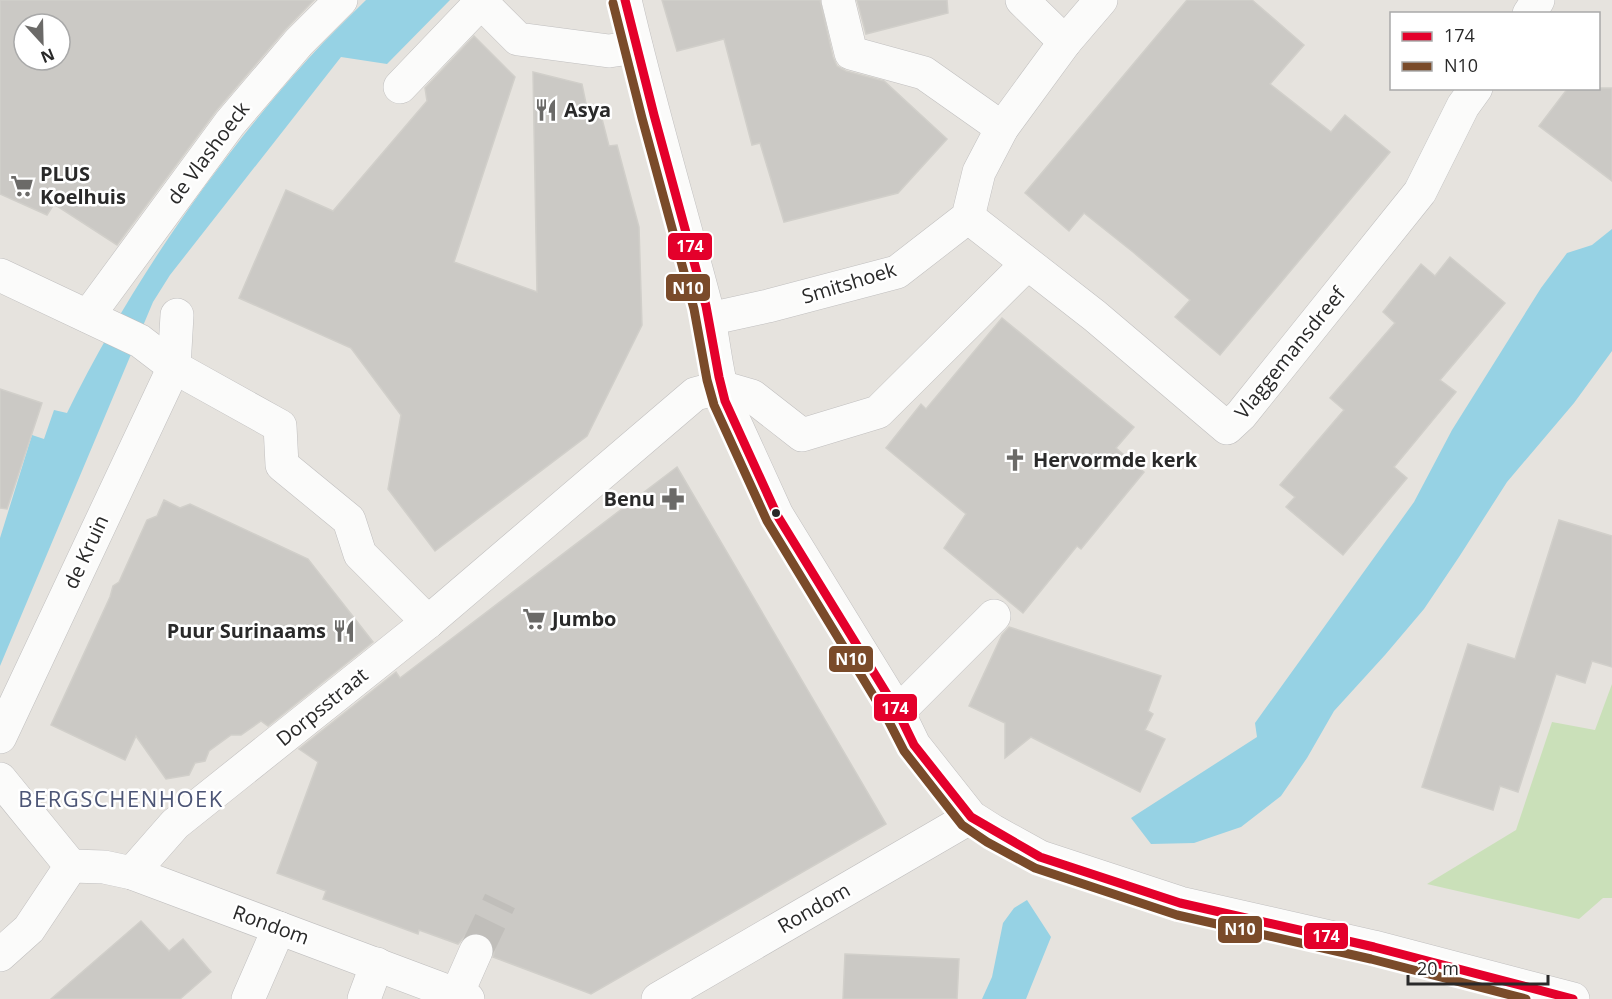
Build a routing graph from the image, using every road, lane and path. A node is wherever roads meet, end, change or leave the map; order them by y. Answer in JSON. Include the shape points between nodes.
{"nodes":[{"id":1,"x":340,"y":0,"type":"edge"},
{"id":2,"x":625,"y":0,"type":"edge"},
{"id":3,"x":838,"y":0,"type":"edge"},
{"id":4,"x":1022,"y":0,"type":"edge"},
{"id":5,"x":1101,"y":0,"type":"edge"},
{"id":6,"x":482,"y":1,"type":"edge"},
{"id":7,"x":1065,"y":42,"type":"junction"},
{"id":8,"x":636,"y":47,"type":"junction"},
{"id":9,"x":400,"y":87,"type":"dead end"},
{"id":10,"x":1475,"y":90,"type":"edge"},
{"id":11,"x":1002,"y":128,"type":"junction"},
{"id":12,"x":968,"y":217,"type":"junction"},
{"id":13,"x":1027,"y":264,"type":"junction"},
{"id":14,"x":0,"y":276,"type":"edge"},
{"id":15,"x":177,"y":315,"type":"dead end"},
{"id":16,"x":710,"y":319,"type":"junction"},
{"id":17,"x":96,"y":320,"type":"junction"},
{"id":18,"x":174,"y":367,"type":"junction"},
{"id":19,"x":721,"y":387,"type":"junction"},
{"id":20,"x":994,"y":616,"type":"dead end"},
{"id":21,"x":428,"y":622,"type":"junction"},
{"id":22,"x":898,"y":712,"type":"junction"},
{"id":23,"x":0,"y":737,"type":"edge"},
{"id":24,"x":0,"y":779,"type":"edge"},
{"id":25,"x":971,"y":817,"type":"junction"},
{"id":26,"x":71,"y":866,"type":"junction"},
{"id":27,"x":132,"y":873,"type":"junction"},
{"id":28,"x":279,"y":928,"type":"junction"},
{"id":29,"x":477,"y":951,"type":"tunnel mouth"},
{"id":30,"x":0,"y":955,"type":"edge"},
{"id":31,"x":377,"y":964,"type":"junction"},
{"id":32,"x":1487,"y":989,"type":"edge"},
{"id":33,"x":463,"y":997,"type":"edge"},
{"id":34,"x":248,"y":999,"type":"edge"},
{"id":35,"x":364,"y":999,"type":"edge"},
{"id":36,"x":658,"y":999,"type":"edge"},
{"id":37,"x":1573,"y":999,"type":"edge"}],
"edges":[{"from":1,"to":17,"type":"street","name":"de Vlashoeck","via":[[230,123]]},
{"from":2,"to":8,"type":"street"},
{"from":3,"to":11,"type":"street","via":[[851,53],[924,73]]},
{"from":4,"to":7,"type":"street"},
{"from":5,"to":7,"type":"street"},
{"from":6,"to":8,"type":"street","via":[[518,39],[609,51]]},
{"from":6,"to":9,"type":"street"},
{"from":7,"to":11,"type":"street"},
{"from":8,"to":16,"type":"street"},
{"from":10,"to":13,"type":"street","name":"Vlaggemansdreef","via":[[1420,192],[1227,428]]},
{"from":11,"to":12,"type":"street","via":[[978,171]]},
{"from":12,"to":13,"type":"street","name":"Vlaggemansdreef"},
{"from":12,"to":16,"type":"street","name":"Smitshoek","via":[[897,272]]},
{"from":13,"to":19,"type":"street","via":[[878,412],[802,435],[752,396]]},
{"from":14,"to":17,"type":"street"},
{"from":15,"to":18,"type":"street","name":"de Kruin"},
{"from":16,"to":19,"type":"street"},
{"from":17,"to":18,"type":"street","via":[[140,341]]},
{"from":18,"to":21,"type":"street","via":[[280,426],[282,465],[349,520],[360,554]]},
{"from":18,"to":23,"type":"street","name":"de Kruin"},
{"from":19,"to":21,"type":"street","name":"Dorpsstraat","via":[[695,394]]},
{"from":19,"to":22,"type":"street","via":[[777,515]]},
{"from":20,"to":22,"type":"street"},
{"from":21,"to":27,"type":"street","name":"Dorpsstraat","via":[[176,824]]},
{"from":22,"to":25,"type":"street","via":[[914,745]]},
{"from":24,"to":26,"type":"street"},
{"from":25,"to":32,"type":"street","via":[[1040,857],[1128,887],[1180,903],[1374,947]]},
{"from":25,"to":36,"type":"street","name":"Rondom"},
{"from":26,"to":27,"type":"street","name":"Rondom"},
{"from":26,"to":30,"type":"street","via":[[29,929]]},
{"from":27,"to":28,"type":"street","name":"Rondom"},
{"from":28,"to":31,"type":"street","name":"Rondom"},
{"from":28,"to":34,"type":"street"},
{"from":29,"to":33,"type":"street"},
{"from":31,"to":33,"type":"street","name":"Rondom"},
{"from":31,"to":35,"type":"street"},
{"from":32,"to":37,"type":"street"}]}
